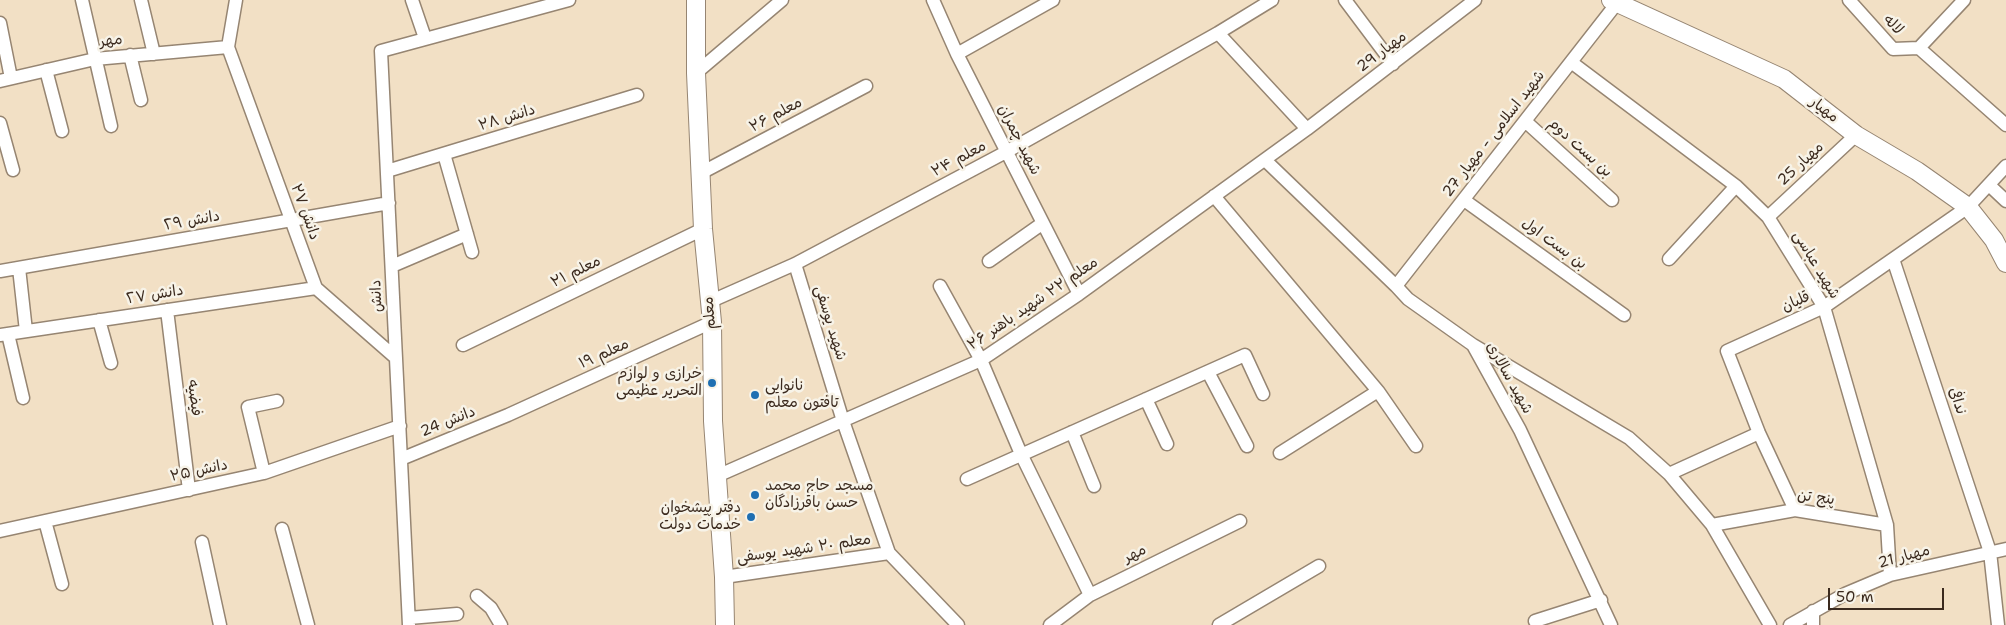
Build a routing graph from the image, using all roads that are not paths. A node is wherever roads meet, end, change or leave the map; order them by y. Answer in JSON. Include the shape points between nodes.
{"nodes":[{"id":1,"x":82,"y":0,"type":"edge"},
{"id":2,"x":141,"y":0,"type":"edge"},
{"id":3,"x":236,"y":0,"type":"edge"},
{"id":4,"x":412,"y":0,"type":"edge"},
{"id":5,"x":569,"y":0,"type":"edge"},
{"id":6,"x":696,"y":0,"type":"edge"},
{"id":7,"x":782,"y":0,"type":"edge"},
{"id":8,"x":933,"y":0,"type":"edge"},
{"id":9,"x":1053,"y":0,"type":"edge"},
{"id":10,"x":1272,"y":0,"type":"edge"},
{"id":11,"x":1345,"y":0,"type":"edge"},
{"id":12,"x":1475,"y":0,"type":"edge"},
{"id":13,"x":1848,"y":0,"type":"edge"},
{"id":14,"x":1962,"y":1,"type":"edge"},
{"id":15,"x":1614,"y":2,"type":"edge"},
{"id":16,"x":0,"y":23,"type":"edge"},
{"id":17,"x":1218,"y":33,"type":"junction"},
{"id":18,"x":426,"y":38,"type":"junction"},
{"id":19,"x":228,"y":47,"type":"junction"},
{"id":20,"x":1919,"y":48,"type":"junction"},
{"id":21,"x":154,"y":54,"type":"junction"},
{"id":22,"x":957,"y":54,"type":"junction"},
{"id":23,"x":130,"y":55,"type":"junction"},
{"id":24,"x":95,"y":59,"type":"junction"},
{"id":25,"x":1571,"y":62,"type":"junction"},
{"id":26,"x":1393,"y":64,"type":"junction"},
{"id":27,"x":46,"y":70,"type":"junction"},
{"id":28,"x":696,"y":73,"type":"junction"},
{"id":29,"x":6,"y":79,"type":"edge"},
{"id":30,"x":866,"y":86,"type":"dead end"},
{"id":31,"x":637,"y":95,"type":"dead end"},
{"id":32,"x":141,"y":100,"type":"dead end"},
{"id":33,"x":1525,"y":121,"type":"junction"},
{"id":34,"x":0,"y":123,"type":"edge"},
{"id":35,"x":2006,"y":125,"type":"edge"},
{"id":36,"x":111,"y":126,"type":"dead end"},
{"id":37,"x":1307,"y":129,"type":"junction"},
{"id":38,"x":62,"y":131,"type":"dead end"},
{"id":39,"x":1856,"y":134,"type":"junction"},
{"id":40,"x":1006,"y":152,"type":"junction"},
{"id":41,"x":444,"y":154,"type":"junction"},
{"id":42,"x":1265,"y":160,"type":"junction"},
{"id":43,"x":2006,"y":166,"type":"edge"},
{"id":44,"x":13,"y":170,"type":"dead end"},
{"id":45,"x":387,"y":171,"type":"junction"},
{"id":46,"x":701,"y":173,"type":"junction"},
{"id":47,"x":1989,"y":184,"type":"junction"},
{"id":48,"x":1736,"y":186,"type":"junction"},
{"id":49,"x":1214,"y":196,"type":"junction"},
{"id":50,"x":1464,"y":200,"type":"junction"},
{"id":51,"x":1612,"y":200,"type":"dead end"},
{"id":52,"x":2006,"y":202,"type":"edge"},
{"id":53,"x":389,"y":203,"type":"junction"},
{"id":54,"x":1968,"y":208,"type":"junction"},
{"id":55,"x":1768,"y":217,"type":"junction"},
{"id":56,"x":291,"y":221,"type":"junction"},
{"id":57,"x":1043,"y":223,"type":"junction"},
{"id":58,"x":703,"y":229,"type":"junction"},
{"id":59,"x":467,"y":234,"type":"junction"},
{"id":60,"x":472,"y":252,"type":"dead end"},
{"id":61,"x":1669,"y":258,"type":"dead end"},
{"id":62,"x":1893,"y":259,"type":"junction"},
{"id":63,"x":989,"y":261,"type":"dead end"},
{"id":64,"x":2006,"y":262,"type":"edge"},
{"id":65,"x":795,"y":264,"type":"junction"},
{"id":66,"x":392,"y":266,"type":"junction"},
{"id":67,"x":19,"y":268,"type":"junction"},
{"id":68,"x":0,"y":271,"type":"edge"},
{"id":69,"x":940,"y":286,"type":"dead end"},
{"id":70,"x":1396,"y":286,"type":"junction"},
{"id":71,"x":316,"y":288,"type":"junction"},
{"id":72,"x":1079,"y":294,"type":"junction"},
{"id":73,"x":709,"y":302,"type":"junction"},
{"id":74,"x":1824,"y":307,"type":"junction"},
{"id":75,"x":167,"y":310,"type":"junction"},
{"id":76,"x":1624,"y":315,"type":"dead end"},
{"id":77,"x":99,"y":320,"type":"junction"},
{"id":78,"x":712,"y":322,"type":"junction"},
{"id":79,"x":26,"y":331,"type":"junction"},
{"id":80,"x":4,"y":334,"type":"edge"},
{"id":81,"x":463,"y":345,"type":"dead end"},
{"id":82,"x":1473,"y":345,"type":"junction"},
{"id":83,"x":396,"y":358,"type":"junction"},
{"id":84,"x":982,"y":360,"type":"junction"},
{"id":85,"x":111,"y":363,"type":"dead end"},
{"id":86,"x":1208,"y":372,"type":"junction"},
{"id":87,"x":1378,"y":391,"type":"junction"},
{"id":88,"x":1263,"y":394,"type":"dead end"},
{"id":89,"x":23,"y":398,"type":"dead end"},
{"id":90,"x":1146,"y":399,"type":"junction"},
{"id":91,"x":277,"y":401,"type":"dead end"},
{"id":92,"x":508,"y":415,"type":"joint"},
{"id":93,"x":843,"y":421,"type":"junction"},
{"id":94,"x":400,"y":426,"type":"junction"},
{"id":95,"x":1072,"y":432,"type":"junction"},
{"id":96,"x":1759,"y":433,"type":"junction"},
{"id":97,"x":1167,"y":444,"type":"dead end"},
{"id":98,"x":1247,"y":446,"type":"dead end"},
{"id":99,"x":1416,"y":446,"type":"dead end"},
{"id":100,"x":1280,"y":453,"type":"dead end"},
{"id":101,"x":1021,"y":454,"type":"junction"},
{"id":102,"x":400,"y":459,"type":"junction"},
{"id":103,"x":264,"y":473,"type":"junction"},
{"id":104,"x":1669,"y":474,"type":"junction"},
{"id":105,"x":717,"y":476,"type":"junction"},
{"id":106,"x":967,"y":479,"type":"dead end"},
{"id":107,"x":1094,"y":486,"type":"dead end"},
{"id":108,"x":189,"y":490,"type":"junction"},
{"id":109,"x":1795,"y":510,"type":"junction"},
{"id":110,"x":44,"y":521,"type":"junction"},
{"id":111,"x":1240,"y":522,"type":"dead end"},
{"id":112,"x":1712,"y":525,"type":"junction"},
{"id":113,"x":1887,"y":525,"type":"junction"},
{"id":114,"x":282,"y":529,"type":"dead end"},
{"id":115,"x":0,"y":531,"type":"edge"},
{"id":116,"x":202,"y":542,"type":"dead end"},
{"id":117,"x":2006,"y":549,"type":"edge"},
{"id":118,"x":1990,"y":552,"type":"junction"},
{"id":119,"x":889,"y":554,"type":"junction"},
{"id":120,"x":1318,"y":566,"type":"dead end"},
{"id":121,"x":1890,"y":575,"type":"junction"},
{"id":122,"x":724,"y":578,"type":"junction"},
{"id":123,"x":62,"y":584,"type":"dead end"},
{"id":124,"x":1090,"y":595,"type":"junction"},
{"id":125,"x":478,"y":596,"type":"dead end"},
{"id":126,"x":1600,"y":600,"type":"junction"},
{"id":127,"x":1813,"y":612,"type":"junction"},
{"id":128,"x":457,"y":614,"type":"dead end"},
{"id":129,"x":1535,"y":621,"type":"dead end"},
{"id":130,"x":409,"y":622,"type":"edge"},
{"id":131,"x":220,"y":625,"type":"edge"},
{"id":132,"x":308,"y":625,"type":"edge"},
{"id":133,"x":501,"y":625,"type":"edge"},
{"id":134,"x":725,"y":625,"type":"edge"},
{"id":135,"x":958,"y":625,"type":"edge"},
{"id":136,"x":1050,"y":625,"type":"edge"},
{"id":137,"x":1219,"y":625,"type":"edge"},
{"id":138,"x":1611,"y":625,"type":"edge"},
{"id":139,"x":1770,"y":625,"type":"edge"},
{"id":140,"x":1790,"y":625,"type":"edge"},
{"id":141,"x":1814,"y":625,"type":"edge"},
{"id":142,"x":1998,"y":625,"type":"edge"}],
"edges":[{"from":1,"to":24,"type":"street"},
{"from":2,"to":21,"type":"street"},
{"from":3,"to":19,"type":"street"},
{"from":4,"to":18,"type":"street"},
{"from":5,"to":18,"type":"street"},
{"from":6,"to":28,"type":"main road","name":"معلم"},
{"from":7,"to":28,"type":"street"},
{"from":8,"to":22,"type":"street","name":"شهید چمران"},
{"from":9,"to":22,"type":"street"},
{"from":10,"to":17,"type":"street","name":"معلم ۲۴"},
{"from":11,"to":26,"type":"street"},
{"from":12,"to":26,"type":"street","name":"مهیار 29"},
{"from":13,"to":20,"type":"street","name":"لاله","via":[[1893,49]]},
{"from":14,"to":20,"type":"street"},
{"from":15,"to":25,"type":"street","name":"شهید اسلامی - مهیار 27"},
{"from":15,"to":39,"type":"main road","name":"مهیار","via":[[1784,79]]},
{"from":16,"to":29,"type":"street"},
{"from":17,"to":37,"type":"street"},
{"from":17,"to":40,"type":"street","name":"معلم ۲۴"},
{"from":18,"to":45,"type":"street","name":"دانش","via":[[381,51]]},
{"from":19,"to":21,"type":"street","name":"مهر"},
{"from":19,"to":56,"type":"street","name":"دانش ۲۷"},
{"from":20,"to":35,"type":"street"},
{"from":21,"to":23,"type":"street","name":"مهر"},
{"from":22,"to":40,"type":"street","name":"شهید چمران"},
{"from":23,"to":24,"type":"street","name":"مهر"},
{"from":23,"to":32,"type":"street"},
{"from":24,"to":27,"type":"street","name":"مهر"},
{"from":24,"to":36,"type":"street"},
{"from":25,"to":33,"type":"street","name":"شهید اسلامی - مهیار 27"},
{"from":25,"to":48,"type":"street","name":"شهید عباسی"},
{"from":26,"to":37,"type":"street","name":"مهیار 29"},
{"from":27,"to":29,"type":"street","name":"مهر"},
{"from":27,"to":38,"type":"street"},
{"from":28,"to":46,"type":"main road","name":"معلم"},
{"from":30,"to":46,"type":"street","name":"معلم ۲۶"},
{"from":31,"to":41,"type":"street","name":"دانش ۲۸"},
{"from":33,"to":50,"type":"street","name":"شهید اسلامی - مهیار 27"},
{"from":33,"to":51,"type":"street","name":"بن بست دوم"},
{"from":34,"to":44,"type":"street"},
{"from":37,"to":42,"type":"street","name":"مهیار 29"},
{"from":39,"to":54,"type":"main road","name":"مهیار","via":[[1917,171]]},
{"from":39,"to":55,"type":"street","name":"مهیار 25"},
{"from":40,"to":57,"type":"street","name":"شهید چمران"},
{"from":40,"to":65,"type":"street","name":"معلم ۲۴"},
{"from":41,"to":45,"type":"street","name":"دانش ۲۸"},
{"from":41,"to":59,"type":"street"},
{"from":42,"to":49,"type":"street","name":"معلم ۲۲ شهید باهنر ۲۶"},
{"from":42,"to":70,"type":"street","name":"شهید سالاری"},
{"from":43,"to":47,"type":"street","name":"قلیان"},
{"from":45,"to":53,"type":"street","name":"دانش"},
{"from":46,"to":58,"type":"main road","name":"معلم"},
{"from":47,"to":52,"type":"street"},
{"from":47,"to":54,"type":"street","name":"قلیان"},
{"from":48,"to":55,"type":"street","name":"شهید عباسی"},
{"from":48,"to":61,"type":"street"},
{"from":49,"to":72,"type":"street","name":"معلم ۲۲ شهید باهنر ۲۶"},
{"from":49,"to":87,"type":"street"},
{"from":50,"to":70,"type":"street","name":"شهید اسلامی - مهیار 27"},
{"from":50,"to":76,"type":"street","name":"بن بست اول"},
{"from":53,"to":56,"type":"street","name":"دانش ٢٩"},
{"from":53,"to":66,"type":"street","name":"دانش"},
{"from":54,"to":62,"type":"street","name":"قلیان"},
{"from":54,"to":64,"type":"main road","name":"مهیار","via":[[1994,240]]},
{"from":55,"to":74,"type":"street","name":"شهید عباسی"},
{"from":56,"to":67,"type":"street","name":"دانش ٢٩"},
{"from":56,"to":71,"type":"street","name":"دانش ۲۷"},
{"from":57,"to":63,"type":"street"},
{"from":57,"to":72,"type":"street","name":"شهید چمران"},
{"from":58,"to":73,"type":"main road","name":"معلم"},
{"from":58,"to":81,"type":"street","name":"معلم ۲۱"},
{"from":59,"to":60,"type":"street"},
{"from":59,"to":66,"type":"street"},
{"from":62,"to":74,"type":"street","name":"قلیان"},
{"from":62,"to":118,"type":"street","name":"ندافی"},
{"from":65,"to":73,"type":"street","name":"معلم ۲۴"},
{"from":65,"to":93,"type":"street","name":"شهید یوسفی"},
{"from":66,"to":83,"type":"street","name":"دانش"},
{"from":67,"to":68,"type":"street","name":"دانش ٢٩"},
{"from":67,"to":79,"type":"street"},
{"from":69,"to":84,"type":"street"},
{"from":70,"to":82,"type":"street","name":"شهید سالاری","via":[[1408,299]]},
{"from":71,"to":75,"type":"street","name":"دانش ٢٧"},
{"from":71,"to":83,"type":"street","name":"دانش ۲۷"},
{"from":72,"to":84,"type":"street","name":"معلم ۲۲ شهید باهنر ۲۶"},
{"from":73,"to":78,"type":"main road","name":"معلم"},
{"from":74,"to":96,"type":"street","name":"قلیان","via":[[1727,351]]},
{"from":74,"to":113,"type":"street","name":"شهید عباسی"},
{"from":75,"to":77,"type":"street","name":"دانش ٢٧"},
{"from":75,"to":108,"type":"street","name":"فیضیه"},
{"from":77,"to":79,"type":"street","name":"دانش ٢٧"},
{"from":77,"to":85,"type":"street"},
{"from":78,"to":92,"type":"street","name":"معلم ۱۹"},
{"from":78,"to":105,"type":"main road","name":"معلم"},
{"from":79,"to":80,"type":"street","name":"دانش ٢٧"},
{"from":80,"to":89,"type":"street"},
{"from":82,"to":104,"type":"street","via":[[1629,438]]},
{"from":82,"to":126,"type":"street","name":"شهید سالاری","via":[[1520,430]]},
{"from":83,"to":94,"type":"street","name":"دانش"},
{"from":84,"to":93,"type":"street","name":"معلم ۲۲ شهید باهنر ۲۶"},
{"from":84,"to":101,"type":"street"},
{"from":86,"to":88,"type":"street","via":[[1245,356]]},
{"from":86,"to":90,"type":"street"},
{"from":86,"to":98,"type":"street"},
{"from":87,"to":99,"type":"street"},
{"from":87,"to":100,"type":"street"},
{"from":90,"to":95,"type":"street"},
{"from":90,"to":97,"type":"street"},
{"from":91,"to":103,"type":"street","via":[[248,407]]},
{"from":92,"to":102,"type":"street","name":"دانش 24"},
{"from":93,"to":105,"type":"street","name":"معلم ۲۲ شهید باهنر ۲۶"},
{"from":93,"to":119,"type":"street","name":"شهید یوسفی"},
{"from":94,"to":102,"type":"street","name":"دانش"},
{"from":94,"to":103,"type":"street","name":"دانش ۲۵"},
{"from":95,"to":101,"type":"street"},
{"from":95,"to":107,"type":"street"},
{"from":96,"to":104,"type":"street"},
{"from":96,"to":109,"type":"street","name":"قلیان"},
{"from":101,"to":106,"type":"street"},
{"from":101,"to":124,"type":"street"},
{"from":102,"to":130,"type":"street","name":"دانش"},
{"from":103,"to":108,"type":"street","name":"دانش ۲۵"},
{"from":104,"to":112,"type":"street"},
{"from":105,"to":122,"type":"main road","name":"معلم"},
{"from":108,"to":110,"type":"street","name":"دانش ۲۵"},
{"from":109,"to":112,"type":"street","name":"پنج تن"},
{"from":109,"to":113,"type":"street","name":"پنج تن"},
{"from":110,"to":115,"type":"street","name":"دانش ۲۵"},
{"from":110,"to":123,"type":"street"},
{"from":111,"to":124,"type":"street","name":"مهر"},
{"from":112,"to":139,"type":"street"},
{"from":113,"to":121,"type":"street","name":"شهید عباسی"},
{"from":114,"to":132,"type":"street"},
{"from":116,"to":131,"type":"street"},
{"from":117,"to":118,"type":"street","name":"مهیار 21"},
{"from":118,"to":121,"type":"street","name":"مهیار 21"},
{"from":118,"to":142,"type":"street","name":"ندافی"},
{"from":119,"to":122,"type":"street","name":"معلم ۲۰ شهید یوسفی"},
{"from":119,"to":135,"type":"street","name":"شهید یوسفی"},
{"from":120,"to":137,"type":"street"},
{"from":121,"to":127,"type":"street","name":"مهیار 21"},
{"from":122,"to":134,"type":"main road","name":"معلم"},
{"from":124,"to":136,"type":"street","name":"مهر"},
{"from":125,"to":133,"type":"street","via":[[491,608]]},
{"from":126,"to":129,"type":"street"},
{"from":126,"to":138,"type":"street","name":"شهید سالاری"},
{"from":127,"to":140,"type":"street","name":"مهیار 21"},
{"from":127,"to":141,"type":"street"},
{"from":128,"to":130,"type":"street"}]}
